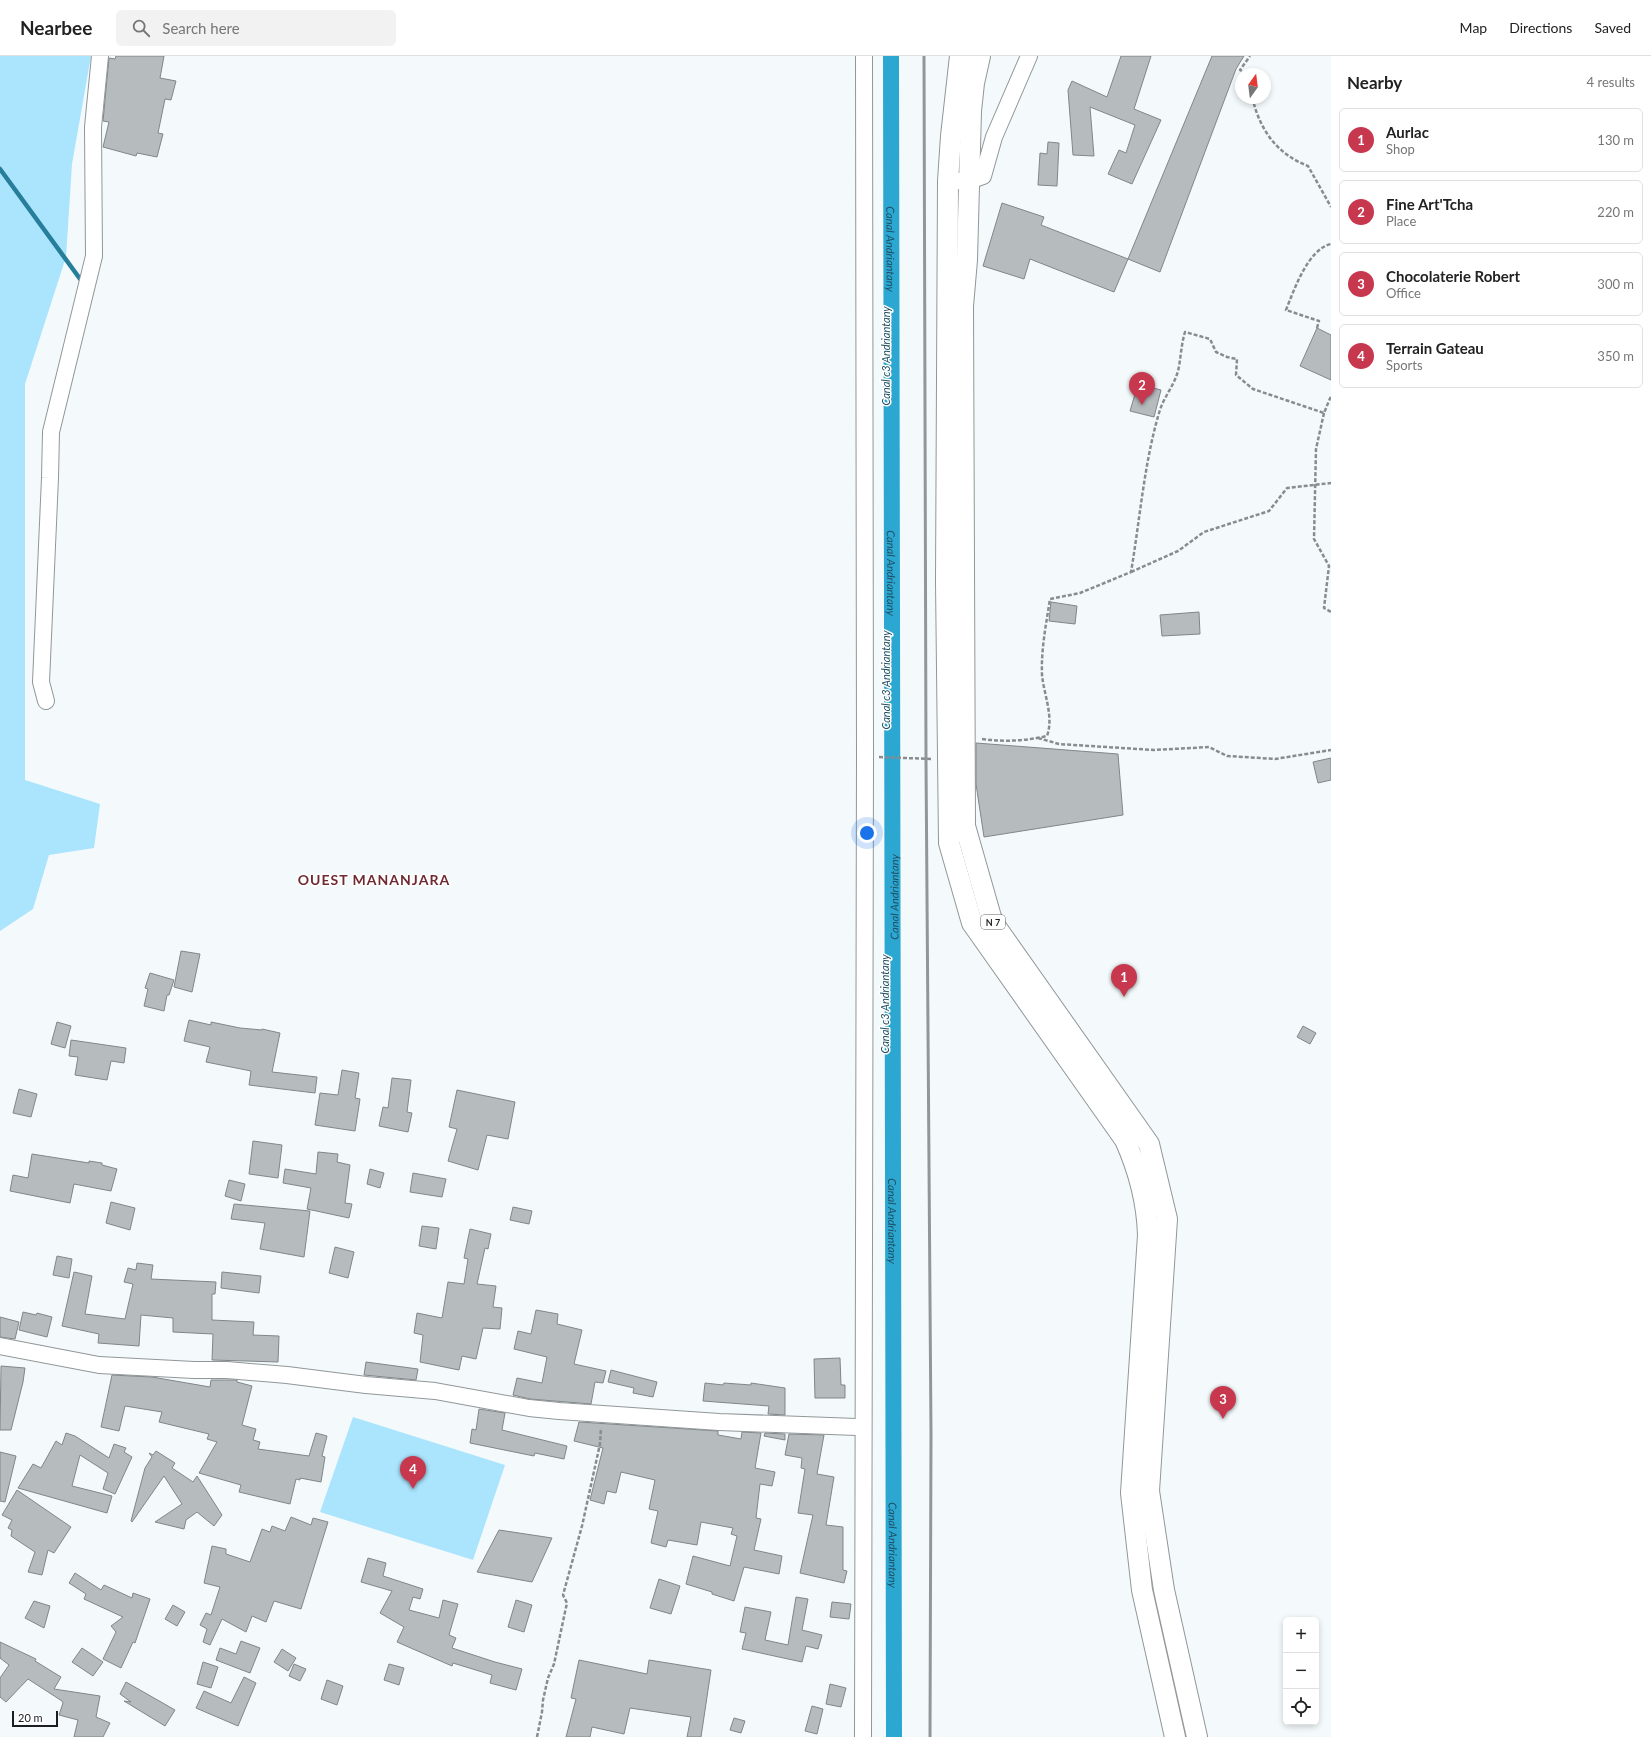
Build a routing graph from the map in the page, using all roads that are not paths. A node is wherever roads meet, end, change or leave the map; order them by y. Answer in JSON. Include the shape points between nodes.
{"nodes":[{"id":1,"x":100,"y":56,"type":"edge"},
{"id":2,"x":864,"y":56,"type":"edge"},
{"id":3,"x":960,"y":56,"type":"edge"},
{"id":4,"x":980,"y":56,"type":"edge"},
{"id":5,"x":1029,"y":56,"type":"edge"},
{"id":6,"x":948,"y":181,"type":"junction"},
{"id":7,"x":969,"y":181,"type":"junction"},
{"id":8,"x":46,"y":701,"type":"dead end"},
{"id":9,"x":0,"y":1346,"type":"edge"},
{"id":10,"x":863,"y":1425,"type":"junction"},
{"id":11,"x":863,"y":1737,"type":"edge"},
{"id":12,"x":1175,"y":1737,"type":"edge"},
{"id":13,"x":1197,"y":1737,"type":"edge"}],
"edges":[{"from":1,"to":8,"type":"street","via":[[93,127],[94,256],[51,432],[40,682]]},
{"from":2,"to":10,"type":"street"},
{"from":3,"to":6,"type":"main road","number":"N 7"},
{"from":4,"to":7,"type":"main road","number":"N 7","via":[[971,111]]},
{"from":5,"to":7,"type":"street","via":[[994,137],[983,176]]},
{"from":6,"to":7,"type":"street"},
{"from":6,"to":12,"type":"main road","number":"N 7","via":[[946,574],[949,843],[972,923],[1125,1140],[1135,1162],[1148,1235],[1131,1493],[1142,1590]]},
{"from":7,"to":13,"type":"main road","number":"N 7","via":[[963,322],[965,826],[996,927],[1149,1144],[1167,1219],[1149,1491],[1164,1590]]},
{"from":9,"to":10,"type":"street","via":[[99,1365],[257,1372],[435,1391],[529,1408],[719,1422],[857,1427]]},
{"from":10,"to":11,"type":"street"}]}
